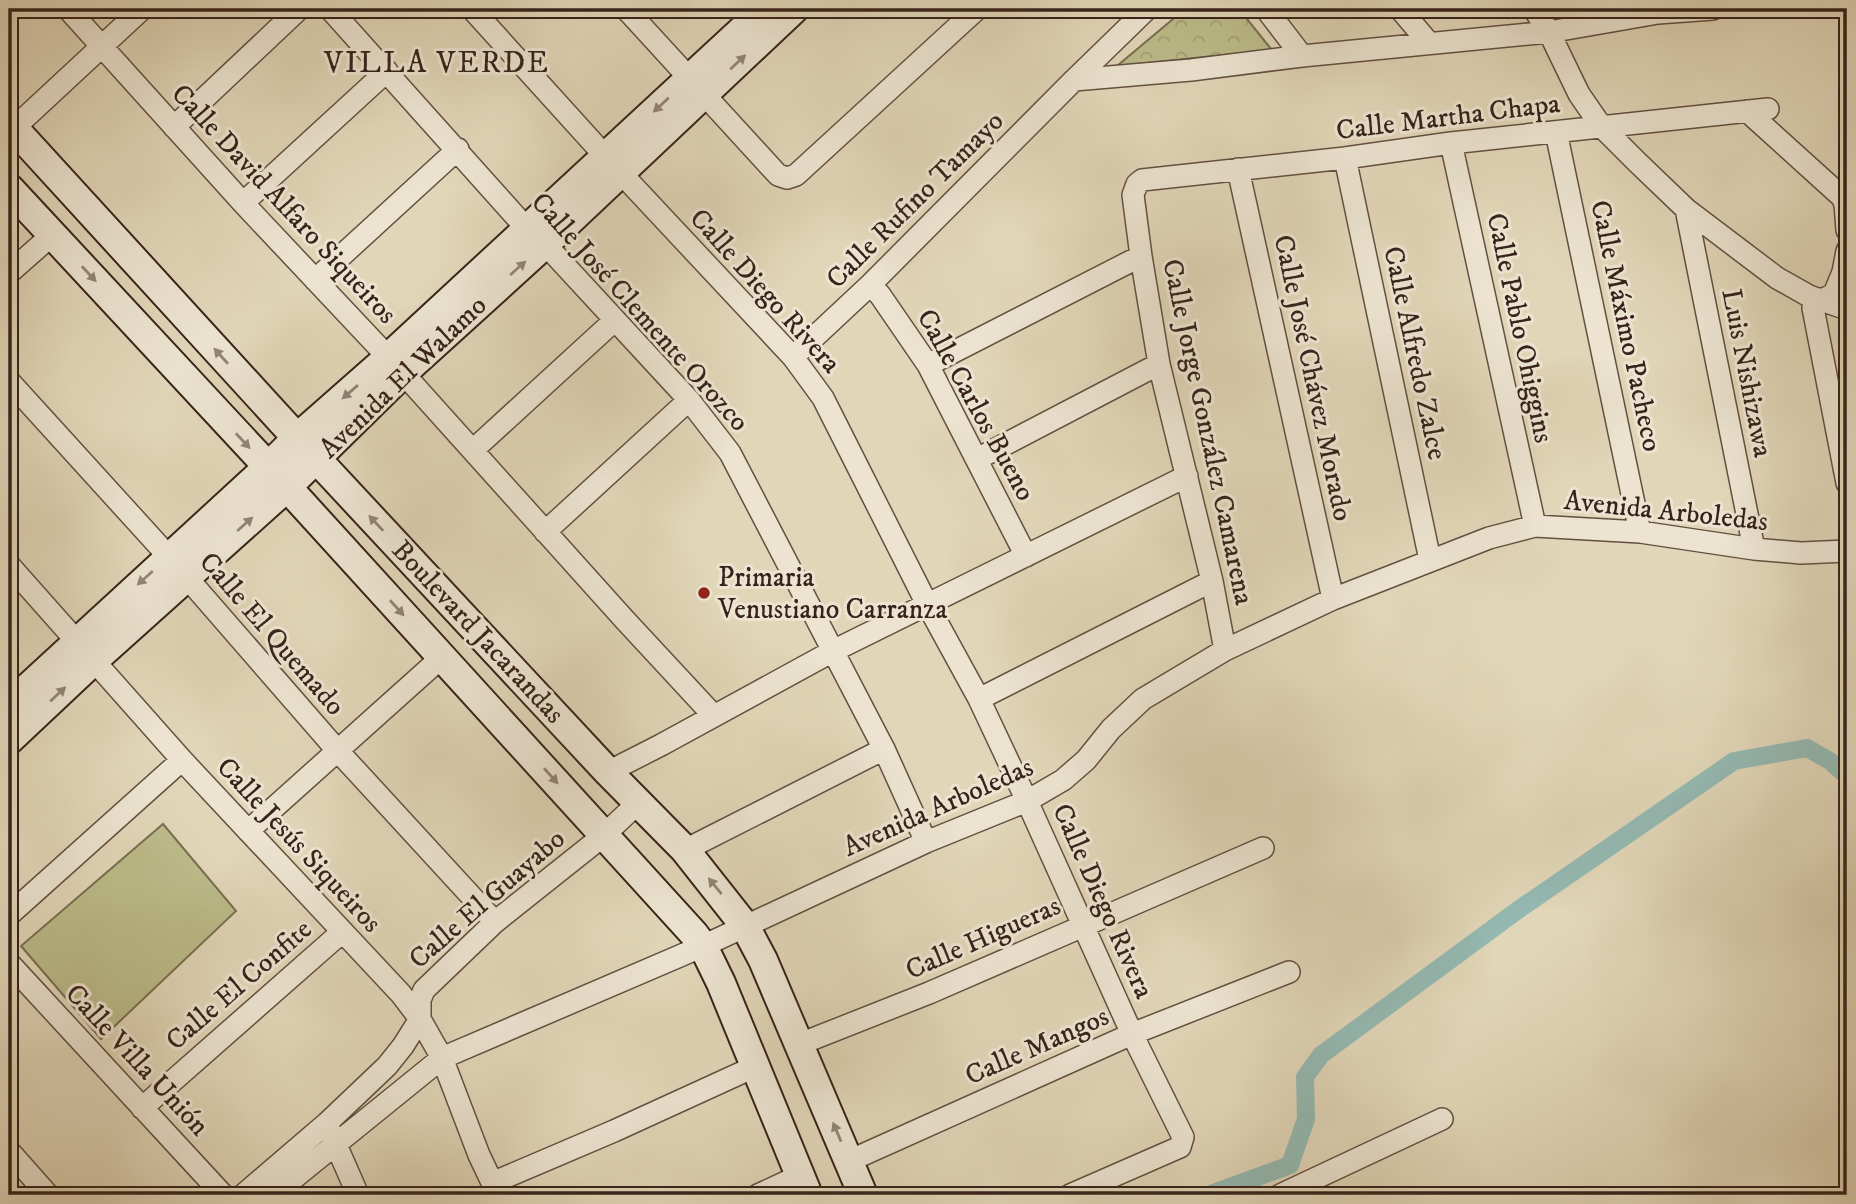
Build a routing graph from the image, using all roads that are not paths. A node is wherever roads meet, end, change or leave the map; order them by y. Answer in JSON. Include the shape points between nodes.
{"nodes":[{"id":1,"x":68,"y":9,"type":"edge"},
{"id":2,"x":142,"y":9,"type":"edge"},
{"id":3,"x":299,"y":9,"type":"edge"},
{"id":4,"x":330,"y":9,"type":"edge"},
{"id":5,"x":472,"y":9,"type":"edge"},
{"id":6,"x":626,"y":9,"type":"edge"},
{"id":7,"x":786,"y":9,"type":"edge"},
{"id":8,"x":977,"y":9,"type":"edge"},
{"id":9,"x":1147,"y":9,"type":"edge"},
{"id":10,"x":1266,"y":9,"type":"edge"},
{"id":11,"x":1400,"y":9,"type":"edge"},
{"id":12,"x":1534,"y":9,"type":"edge"},
{"id":13,"x":1713,"y":9,"type":"edge"},
{"id":14,"x":1657,"y":11,"type":"edge"},
{"id":15,"x":1549,"y":32,"type":"junction"},
{"id":16,"x":1429,"y":43,"type":"junction"},
{"id":17,"x":102,"y":46,"type":"junction"},
{"id":18,"x":1302,"y":56,"type":"junction"},
{"id":19,"x":387,"y":71,"type":"junction"},
{"id":20,"x":1073,"y":80,"type":"junction"},
{"id":21,"x":696,"y":87,"type":"junction"},
{"id":22,"x":11,"y":126,"type":"edge"},
{"id":23,"x":1601,"y":126,"type":"junction"},
{"id":24,"x":174,"y":127,"type":"junction"},
{"id":25,"x":1556,"y":132,"type":"junction"},
{"id":26,"x":1451,"y":143,"type":"junction"},
{"id":27,"x":458,"y":149,"type":"junction"},
{"id":28,"x":1345,"y":158,"type":"junction"},
{"id":29,"x":613,"y":164,"type":"junction"},
{"id":30,"x":1238,"y":169,"type":"junction"},
{"id":31,"x":1137,"y":184,"type":"joint"},
{"id":32,"x":9,"y":188,"type":"edge"},
{"id":33,"x":243,"y":203,"type":"junction"},
{"id":34,"x":1686,"y":209,"type":"junction"},
{"id":35,"x":1847,"y":230,"type":"edge"},
{"id":36,"x":52,"y":235,"type":"junction"},
{"id":37,"x":536,"y":237,"type":"junction"},
{"id":38,"x":1847,"y":251,"type":"edge"},
{"id":39,"x":1141,"y":256,"type":"junction"},
{"id":40,"x":9,"y":273,"type":"edge"},
{"id":41,"x":315,"y":280,"type":"junction"},
{"id":42,"x":870,"y":285,"type":"junction"},
{"id":43,"x":1822,"y":300,"type":"junction"},
{"id":44,"x":1847,"y":309,"type":"edge"},
{"id":45,"x":615,"y":320,"type":"junction"},
{"id":46,"x":793,"y":357,"type":"junction"},
{"id":47,"x":1159,"y":364,"type":"junction"},
{"id":48,"x":396,"y":365,"type":"junction"},
{"id":49,"x":928,"y":365,"type":"junction"},
{"id":50,"x":9,"y":381,"type":"edge"},
{"id":51,"x":689,"y":400,"type":"junction"},
{"id":52,"x":297,"y":438,"type":"junction"},
{"id":53,"x":473,"y":450,"type":"junction"},
{"id":54,"x":317,"y":459,"type":"junction"},
{"id":55,"x":977,"y":459,"type":"junction"},
{"id":56,"x":1187,"y":476,"type":"junction"},
{"id":57,"x":277,"y":477,"type":"junction"},
{"id":58,"x":1847,"y":483,"type":"edge"},
{"id":59,"x":1535,"y":526,"type":"junction"},
{"id":60,"x":545,"y":532,"type":"junction"},
{"id":61,"x":1640,"y":532,"type":"junction"},
{"id":62,"x":1754,"y":548,"type":"junction"},
{"id":63,"x":1847,"y":551,"type":"edge"},
{"id":64,"x":1026,"y":556,"type":"junction"},
{"id":65,"x":1430,"y":560,"type":"junction"},
{"id":66,"x":9,"y":565,"type":"edge"},
{"id":67,"x":177,"y":567,"type":"junction"},
{"id":68,"x":1212,"y":581,"type":"junction"},
{"id":69,"x":1333,"y":599,"type":"junction"},
{"id":70,"x":927,"y":604,"type":"junction"},
{"id":71,"x":1225,"y":650,"type":"junction"},
{"id":72,"x":84,"y":651,"type":"junction"},
{"id":73,"x":833,"y":651,"type":"junction"},
{"id":74,"x":442,"y":657,"type":"junction"},
{"id":75,"x":979,"y":699,"type":"junction"},
{"id":76,"x":9,"y":705,"type":"edge"},
{"id":77,"x":715,"y":716,"type":"junction"},
{"id":78,"x":9,"y":740,"type":"edge"},
{"id":79,"x":884,"y":749,"type":"junction"},
{"id":80,"x":337,"y":750,"type":"junction"},
{"id":81,"x":181,"y":760,"type":"junction"},
{"id":82,"x":608,"y":772,"type":"junction"},
{"id":83,"x":1027,"y":801,"type":"junction"},
{"id":84,"x":639,"y":802,"type":"junction"},
{"id":85,"x":248,"y":831,"type":"junction"},
{"id":86,"x":603,"y":836,"type":"junction"},
{"id":87,"x":926,"y":842,"type":"junction"},
{"id":88,"x":1263,"y":848,"type":"dead end"},
{"id":89,"x":685,"y":850,"type":"junction"},
{"id":90,"x":9,"y":915,"type":"edge"},
{"id":91,"x":495,"y":922,"type":"junction"},
{"id":92,"x":1083,"y":925,"type":"junction"},
{"id":93,"x":746,"y":926,"type":"junction"},
{"id":94,"x":342,"y":932,"type":"junction"},
{"id":95,"x":704,"y":946,"type":"junction"},
{"id":96,"x":9,"y":963,"type":"edge"},
{"id":97,"x":1289,"y":972,"type":"dead end"},
{"id":98,"x":420,"y":1019,"type":"junction"},
{"id":99,"x":1132,"y":1034,"type":"junction"},
{"id":100,"x":800,"y":1044,"type":"junction"},
{"id":101,"x":442,"y":1058,"type":"junction"},
{"id":102,"x":754,"y":1067,"type":"junction"},
{"id":103,"x":142,"y":1108,"type":"junction"},
{"id":104,"x":1443,"y":1119,"type":"dead end"},
{"id":105,"x":327,"y":1123,"type":"junction"},
{"id":106,"x":335,"y":1144,"type":"junction"},
{"id":107,"x":9,"y":1151,"type":"edge"},
{"id":108,"x":849,"y":1161,"type":"junction"},
{"id":109,"x":803,"y":1186,"type":"edge"},
{"id":110,"x":495,"y":1189,"type":"edge"},
{"id":111,"x":48,"y":1195,"type":"edge"},
{"id":112,"x":223,"y":1195,"type":"edge"},
{"id":113,"x":243,"y":1195,"type":"edge"},
{"id":114,"x":273,"y":1195,"type":"edge"},
{"id":115,"x":358,"y":1195,"type":"edge"},
{"id":116,"x":758,"y":1195,"type":"edge"},
{"id":117,"x":863,"y":1195,"type":"edge"},
{"id":118,"x":1070,"y":1195,"type":"edge"},
{"id":119,"x":1280,"y":1195,"type":"edge"}],
"edges":[{"from":1,"to":17,"type":"street","name":"Calle David Alfaro Siqueiros"},
{"from":2,"to":17,"type":"street"},
{"from":3,"to":24,"type":"street"},
{"from":4,"to":19,"type":"street","name":"Calle José Clemente Orozco"},
{"from":5,"to":29,"type":"street","name":"Calle Diego Rivera"},
{"from":6,"to":21,"type":"street"},
{"from":7,"to":21,"type":"main road","name":"Avenida El Walamo"},
{"from":8,"to":21,"type":"street","via":[[787,178],[778,175]]},
{"from":9,"to":20,"type":"street","name":"Calle Rufino Tamayo"},
{"from":10,"to":18,"type":"street"},
{"from":11,"to":16,"type":"street"},
{"from":12,"to":15,"type":"street"},
{"from":13,"to":14,"type":"street"},
{"from":14,"to":15,"type":"street"},
{"from":15,"to":16,"type":"street"},
{"from":15,"to":23,"type":"street","via":[[1579,94]]},
{"from":16,"to":18,"type":"street"},
{"from":17,"to":22,"type":"street"},
{"from":17,"to":24,"type":"street","name":"Calle David Alfaro Siqueiros"},
{"from":18,"to":20,"type":"street"},
{"from":19,"to":27,"type":"street","name":"Calle José Clemente Orozco"},
{"from":19,"to":33,"type":"street"},
{"from":20,"to":42,"type":"street","name":"Calle Rufino Tamayo"},
{"from":21,"to":29,"type":"main road","name":"Avenida El Walamo"},
{"from":52,"to":22,"type":"main road","name":"Boulevard Jacarandas","one_way":true},
{"from":23,"to":25,"type":"street","name":"Calle Martha Chapa"},
{"from":23,"to":34,"type":"street"},
{"from":23,"to":35,"type":"street","name":"Calle Martha Chapa","via":[[1757,110],[1842,198]]},
{"from":24,"to":33,"type":"street","name":"Calle David Alfaro Siqueiros"},
{"from":25,"to":26,"type":"street","name":"Calle Martha Chapa"},
{"from":25,"to":61,"type":"street","name":"Calle Máximo Pacheco"},
{"from":26,"to":28,"type":"street","name":"Calle Martha Chapa"},
{"from":26,"to":59,"type":"street","name":"Calle Pablo Ohiggins"},
{"from":27,"to":37,"type":"street","name":"Calle José Clemente Orozco"},
{"from":27,"to":41,"type":"street"},
{"from":28,"to":30,"type":"street","name":"Calle Martha Chapa"},
{"from":28,"to":65,"type":"street","name":"Calle Alfredo Zalce"},
{"from":29,"to":37,"type":"main road","name":"Avenida El Walamo"},
{"from":29,"to":46,"type":"street","name":"Calle Diego Rivera"},
{"from":30,"to":31,"type":"street","name":"Calle Martha Chapa"},
{"from":30,"to":69,"type":"street","name":"Calle José Chávez Morado"},
{"from":31,"to":39,"type":"street","name":"Calle Jorge González Camarena","via":[[1133,195]]},
{"from":32,"to":36,"type":"main road","name":"Boulevard Jacarandas"},
{"from":33,"to":41,"type":"street","name":"Calle David Alfaro Siqueiros"},
{"from":34,"to":43,"type":"street","via":[[1777,278]]},
{"from":34,"to":62,"type":"street","name":"Luis Nishizawa"},
{"from":36,"to":40,"type":"street"},
{"from":36,"to":57,"type":"main road","name":"Boulevard Jacarandas","one_way":true},
{"from":37,"to":45,"type":"street","name":"Calle José Clemente Orozco"},
{"from":37,"to":48,"type":"main road","name":"Avenida El Walamo"},
{"from":38,"to":43,"type":"street","via":[[1834,294]]},
{"from":39,"to":47,"type":"street","name":"Calle Jorge González Camarena"},
{"from":39,"to":49,"type":"street"},
{"from":41,"to":48,"type":"street","name":"Calle David Alfaro Siqueiros"},
{"from":42,"to":46,"type":"street","name":"Calle Rufino Tamayo"},
{"from":42,"to":49,"type":"street","name":"Calle Carlos Bueno"},
{"from":43,"to":44,"type":"street"},
{"from":43,"to":58,"type":"street","via":[[1813,308]]},
{"from":45,"to":51,"type":"street","name":"Calle José Clemente Orozco"},
{"from":45,"to":53,"type":"street"},
{"from":46,"to":70,"type":"street","name":"Calle Diego Rivera","via":[[823,398]]},
{"from":47,"to":55,"type":"street"},
{"from":47,"to":56,"type":"street","name":"Calle Jorge González Camarena"},
{"from":48,"to":52,"type":"main road","name":"Avenida El Walamo","one_way":true},
{"from":48,"to":53,"type":"street","name":"Calle David Alfaro Siqueiros"},
{"from":48,"to":54,"type":"main road","name":"Avenida El Walamo"},
{"from":49,"to":55,"type":"street","name":"Calle Carlos Bueno"},
{"from":50,"to":67,"type":"street","name":"Calle El Quemado"},
{"from":51,"to":60,"type":"street"},
{"from":51,"to":73,"type":"street","name":"Calle José Clemente Orozco","via":[[730,453]]},
{"from":52,"to":54,"type":"main road","name":"Boulevard Jacarandas"},
{"from":52,"to":57,"type":"main road","name":"Avenida El Walamo"},
{"from":53,"to":60,"type":"street","name":"Calle David Alfaro Siqueiros"},
{"from":54,"to":57,"type":"main road","name":"Avenida El Walamo"},
{"from":82,"to":54,"type":"main road","name":"Boulevard Jacarandas","one_way":true},
{"from":55,"to":64,"type":"street","name":"Calle Carlos Bueno"},
{"from":56,"to":64,"type":"street"},
{"from":56,"to":68,"type":"street","name":"Calle Jorge González Camarena"},
{"from":57,"to":67,"type":"main road","name":"Avenida El Walamo"},
{"from":57,"to":74,"type":"main road","name":"Boulevard Jacarandas","one_way":true},
{"from":59,"to":61,"type":"street","name":"Avenida Arboledas"},
{"from":59,"to":65,"type":"street","name":"Avenida Arboledas"},
{"from":60,"to":77,"type":"street","name":"Calle David Alfaro Siqueiros"},
{"from":61,"to":62,"type":"street","name":"Avenida Arboledas"},
{"from":62,"to":63,"type":"street","name":"Avenida Arboledas"},
{"from":64,"to":70,"type":"street"},
{"from":65,"to":69,"type":"street","name":"Avenida Arboledas"},
{"from":66,"to":72,"type":"street","name":"Calle Jesús Siqueiros"},
{"from":67,"to":72,"type":"main road","name":"Avenida El Walamo"},
{"from":67,"to":80,"type":"street","name":"Calle El Quemado"},
{"from":68,"to":71,"type":"street","name":"Calle Jorge González Camarena"},
{"from":68,"to":75,"type":"street"},
{"from":69,"to":71,"type":"street","name":"Avenida Arboledas"},
{"from":70,"to":73,"type":"street"},
{"from":70,"to":75,"type":"street","name":"Calle Diego Rivera"},
{"from":71,"to":83,"type":"street","name":"Avenida Arboledas","via":[[1143,699],[1086,760]]},
{"from":72,"to":76,"type":"main road","name":"Avenida El Walamo"},
{"from":78,"to":72,"type":"main road","name":"Avenida El Walamo","one_way":true},
{"from":72,"to":81,"type":"street","name":"Calle Jesús Siqueiros"},
{"from":73,"to":77,"type":"street"},
{"from":73,"to":79,"type":"street","name":"Calle José Clemente Orozco"},
{"from":74,"to":80,"type":"street"},
{"from":74,"to":86,"type":"main road","name":"Boulevard Jacarandas","one_way":true},
{"from":75,"to":83,"type":"street","name":"Calle Diego Rivera"},
{"from":77,"to":82,"type":"street"},
{"from":79,"to":87,"type":"street","name":"Calle José Clemente Orozco"},
{"from":79,"to":89,"type":"street"},
{"from":80,"to":85,"type":"street"},
{"from":80,"to":91,"type":"street","name":"Calle El Quemado"},
{"from":81,"to":85,"type":"street","name":"Calle Jesús Siqueiros"},
{"from":81,"to":90,"type":"street"},
{"from":82,"to":84,"type":"main road","name":"Boulevard Jacarandas"},
{"from":83,"to":87,"type":"street","name":"Avenida Arboledas"},
{"from":83,"to":92,"type":"street","name":"Calle Diego Rivera"},
{"from":84,"to":86,"type":"street","name":"Calle El Guayabo"},
{"from":84,"to":89,"type":"main road","name":"Boulevard Jacarandas"},
{"from":85,"to":94,"type":"street","name":"Calle Jesús Siqueiros"},
{"from":86,"to":91,"type":"street","name":"Calle El Guayabo"},
{"from":86,"to":95,"type":"main road","name":"Boulevard Jacarandas"},
{"from":87,"to":93,"type":"street","name":"Avenida Arboledas"},
{"from":88,"to":92,"type":"street","name":"Calle Higueras"},
{"from":93,"to":89,"type":"main road","name":"Boulevard Jacarandas","one_way":true},
{"from":91,"to":98,"type":"street","name":"Calle El Guayabo","via":[[424,990]]},
{"from":92,"to":99,"type":"street","name":"Calle Diego Rivera"},
{"from":92,"to":100,"type":"street","name":"Calle Higueras"},
{"from":93,"to":95,"type":"street","name":"Avenida Arboledas"},
{"from":93,"to":100,"type":"main road","name":"Boulevard Jacarandas"},
{"from":94,"to":98,"type":"street","name":"Calle Jesús Siqueiros"},
{"from":94,"to":103,"type":"street","name":"Calle El Confite"},
{"from":95,"to":101,"type":"street","name":"Avenida Arboledas"},
{"from":95,"to":102,"type":"main road","name":"Boulevard Jacarandas"},
{"from":96,"to":103,"type":"street","name":"Calle Villa Unión"},
{"from":97,"to":99,"type":"street","name":"Calle Mangos"},
{"from":98,"to":101,"type":"street","name":"Calle Jesús Siqueiros"},
{"from":98,"to":105,"type":"street","name":"Calle El Guayabo","via":[[387,1066]]},
{"from":99,"to":108,"type":"street","name":"Calle Mangos"},
{"from":99,"to":118,"type":"street","name":"Calle Diego Rivera","via":[[1183,1137],[1180,1147]]},
{"from":108,"to":100,"type":"main road","name":"Boulevard Jacarandas","one_way":true},
{"from":101,"to":106,"type":"street","name":"Avenida Arboledas"},
{"from":101,"to":110,"type":"street","name":"Calle Jesús Siqueiros"},
{"from":102,"to":109,"type":"main road","name":"Boulevard Jacarandas"},
{"from":102,"to":110,"type":"street"},
{"from":103,"to":112,"type":"street","name":"Calle Villa Unión"},
{"from":104,"to":119,"type":"street"},
{"from":105,"to":106,"type":"street"},
{"from":105,"to":113,"type":"street","name":"Calle El Guayabo"},
{"from":106,"to":114,"type":"street","name":"Avenida Arboledas"},
{"from":106,"to":115,"type":"street"},
{"from":107,"to":111,"type":"street"},
{"from":108,"to":117,"type":"main road","name":"Boulevard Jacarandas"},
{"from":109,"to":116,"type":"street"}]}
